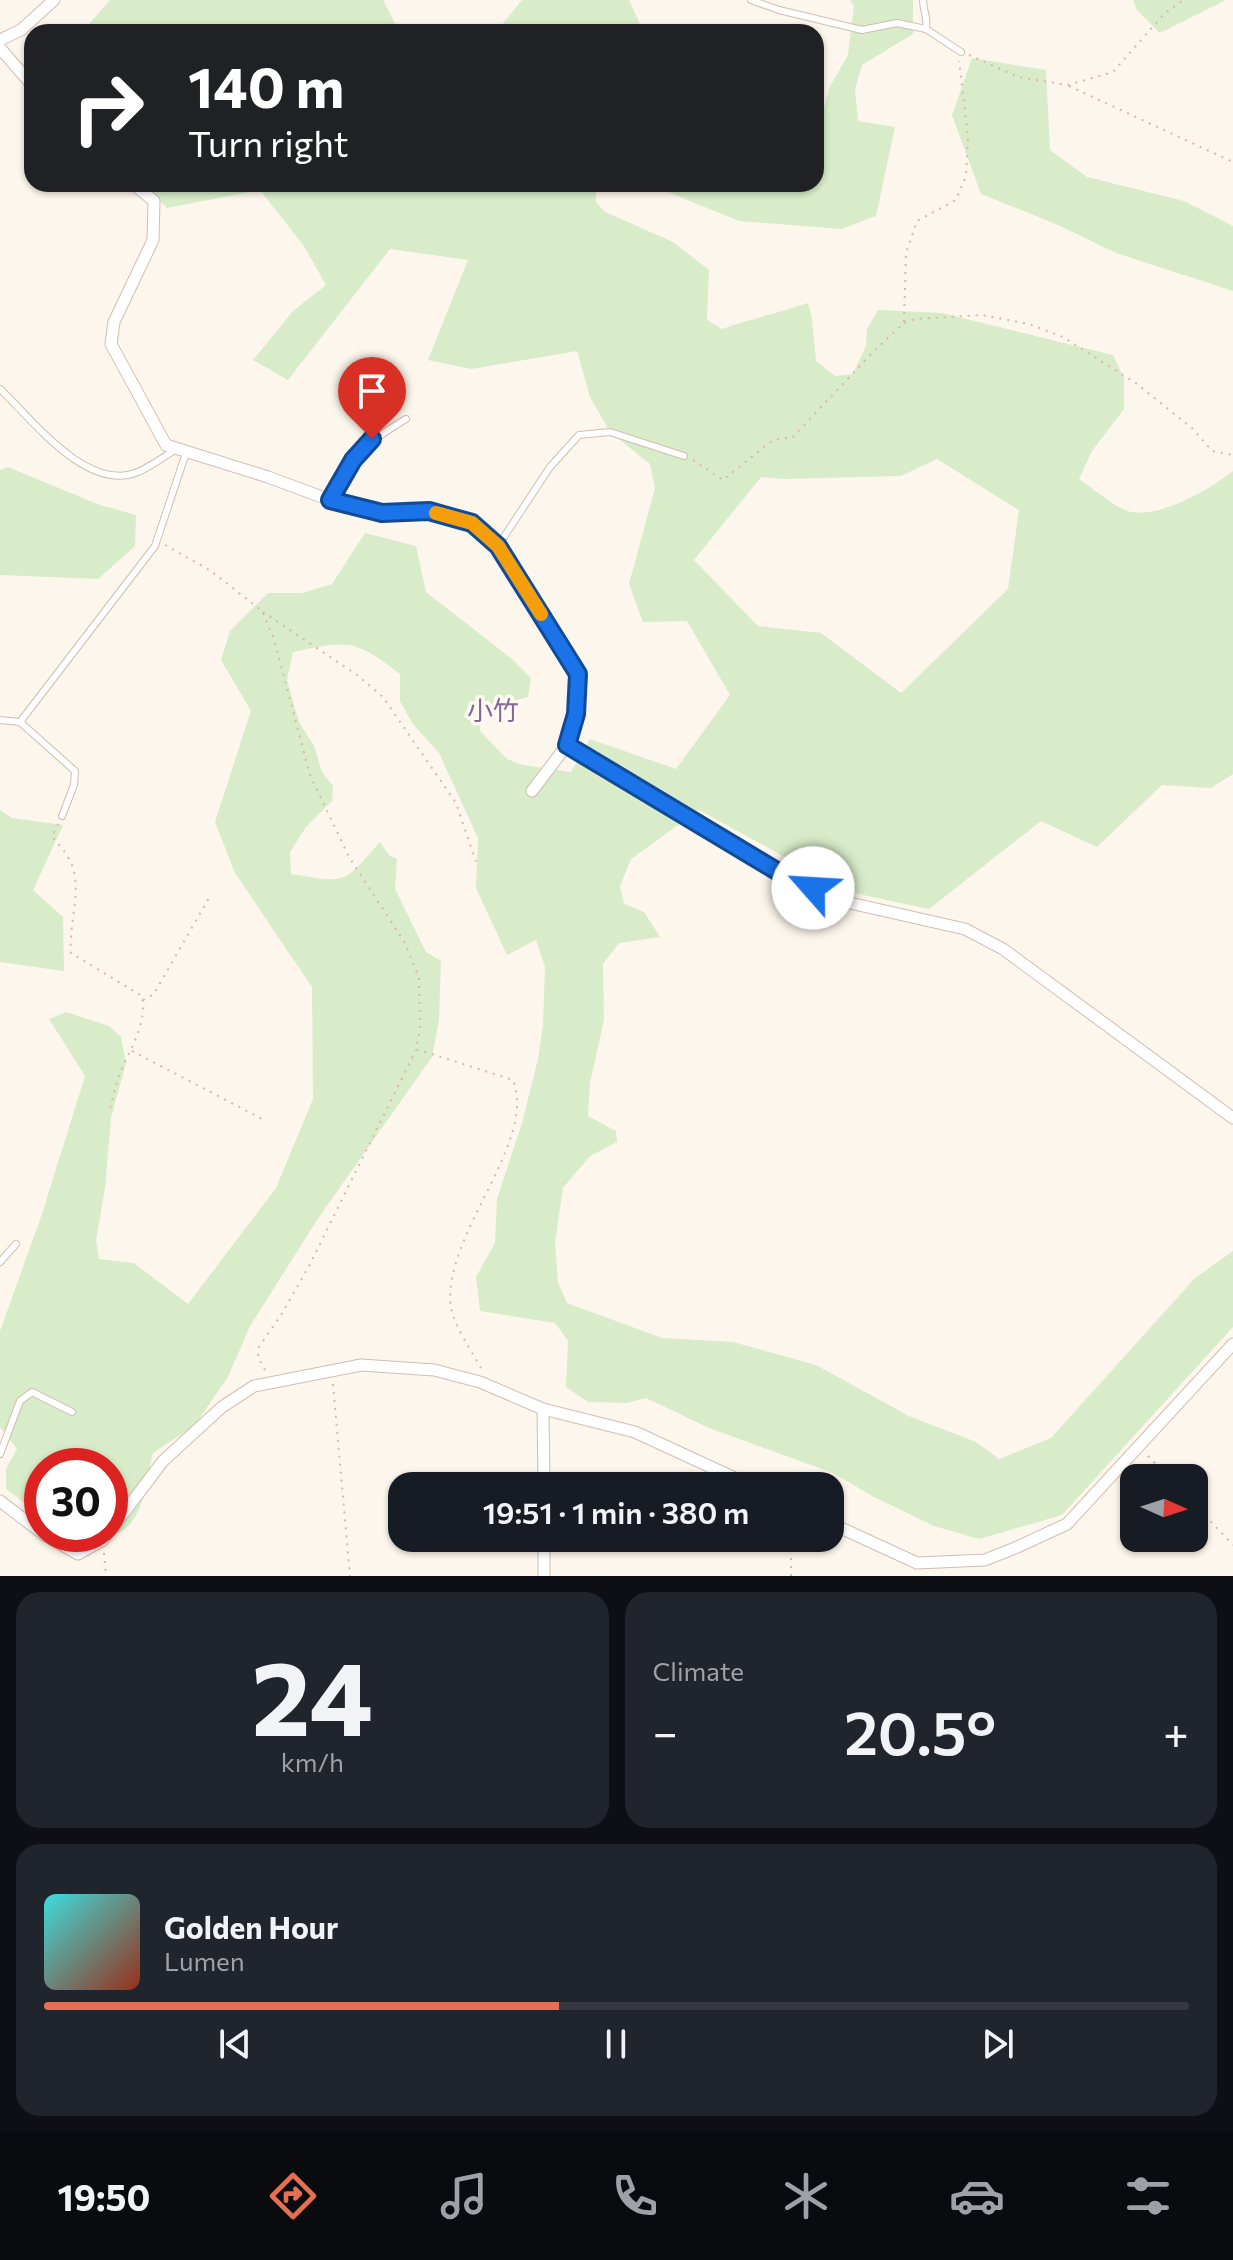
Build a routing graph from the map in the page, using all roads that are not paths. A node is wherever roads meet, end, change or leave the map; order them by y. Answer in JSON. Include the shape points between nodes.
{"nodes":[{"id":1,"x":54,"y":0,"type":"edge"},
{"id":2,"x":751,"y":0,"type":"edge"},
{"id":3,"x":923,"y":0,"type":"edge"},
{"id":4,"x":28,"y":24,"type":"edge"},
{"id":5,"x":24,"y":27,"type":"edge"},
{"id":6,"x":926,"y":29,"type":"junction"},
{"id":7,"x":0,"y":40,"type":"edge"},
{"id":8,"x":0,"y":48,"type":"edge"},
{"id":9,"x":961,"y":52,"type":"road end"},
{"id":10,"x":24,"y":76,"type":"edge"},
{"id":11,"x":143,"y":192,"type":"edge"},
{"id":12,"x":0,"y":389,"type":"edge"},
{"id":13,"x":406,"y":419,"type":"dead end"},
{"id":14,"x":181,"y":451,"type":"junction"},
{"id":15,"x":684,"y":456,"type":"road end"},
{"id":16,"x":330,"y":500,"type":"junction"},
{"id":17,"x":498,"y":546,"type":"junction"},
{"id":18,"x":0,"y":720,"type":"edge"},
{"id":19,"x":20,"y":722,"type":"junction"},
{"id":20,"x":567,"y":745,"type":"junction"},
{"id":21,"x":532,"y":791,"type":"dead end"},
{"id":22,"x":62,"y":816,"type":"road end"},
{"id":23,"x":1233,"y":1118,"type":"edge"},
{"id":24,"x":16,"y":1244,"type":"dead end"},
{"id":25,"x":0,"y":1262,"type":"edge"},
{"id":26,"x":1233,"y":1344,"type":"edge"},
{"id":27,"x":543,"y":1409,"type":"junction"},
{"id":28,"x":72,"y":1412,"type":"dead end"},
{"id":29,"x":0,"y":1454,"type":"edge"},
{"id":30,"x":544,"y":1472,"type":"edge"},
{"id":31,"x":722,"y":1472,"type":"edge"},
{"id":32,"x":0,"y":1501,"type":"edge"},
{"id":33,"x":128,"y":1507,"type":"edge"},
{"id":34,"x":24,"y":1519,"type":"edge"},
{"id":35,"x":844,"y":1529,"type":"edge"},
{"id":36,"x":544,"y":1552,"type":"edge"},
{"id":37,"x":544,"y":1576,"type":"edge"}],
"edges":[{"from":1,"to":4,"type":"street"},
{"from":2,"to":6,"type":"lane","via":[[862,30],[897,23]]},
{"from":3,"to":6,"type":"lane"},
{"from":5,"to":7,"type":"street"},
{"from":6,"to":9,"type":"lane"},
{"from":8,"to":10,"type":"street"},
{"from":11,"to":14,"type":"street","via":[[154,201],[153,240],[114,322],[111,344],[166,445]]},
{"from":12,"to":14,"type":"lane","via":[[77,462],[108,476],[136,473]]},
{"from":13,"to":16,"type":"lane","via":[[372,439]]},
{"from":14,"to":16,"type":"street"},
{"from":14,"to":19,"type":"lane","via":[[156,541]]},
{"from":15,"to":17,"type":"lane","via":[[610,432],[579,435],[550,467]]},
{"from":16,"to":17,"type":"street","via":[[382,513],[429,511],[472,523]]},
{"from":17,"to":20,"type":"street","via":[[578,674],[576,714]]},
{"from":18,"to":19,"type":"lane"},
{"from":19,"to":22,"type":"lane","via":[[75,771]]},
{"from":20,"to":21,"type":"street"},
{"from":20,"to":23,"type":"street","via":[[785,876],[841,901],[965,929],[1003,949]]},
{"from":24,"to":25,"type":"lane"},
{"from":26,"to":35,"type":"street","via":[[1067,1524],[985,1560],[917,1563]]},
{"from":27,"to":30,"type":"street"},
{"from":27,"to":31,"type":"street","via":[[635,1432]]},
{"from":27,"to":33,"type":"street","via":[[434,1370],[361,1365],[254,1386],[222,1407],[163,1461]]},
{"from":28,"to":29,"type":"lane","via":[[32,1392],[20,1401]]},
{"from":32,"to":34,"type":"street"},
{"from":36,"to":37,"type":"street"}]}
